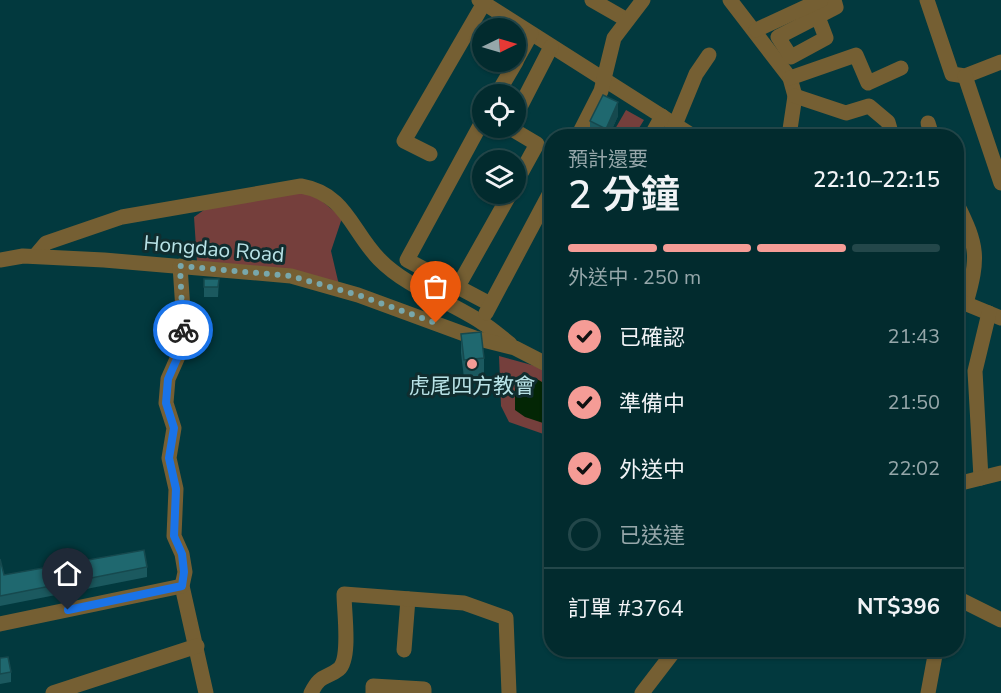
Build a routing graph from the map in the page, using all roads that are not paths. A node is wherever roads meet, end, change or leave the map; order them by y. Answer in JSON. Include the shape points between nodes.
{"nodes":[{"id":1,"x":592,"y":0,"type":"edge"},
{"id":2,"x":643,"y":0,"type":"edge"},
{"id":3,"x":730,"y":0,"type":"edge"},
{"id":4,"x":821,"y":0,"type":"edge"},
{"id":5,"x":834,"y":0,"type":"edge"},
{"id":6,"x":927,"y":0,"type":"edge"},
{"id":7,"x":481,"y":2,"type":"edge"},
{"id":8,"x":500,"y":6,"type":"edge"},
{"id":9,"x":818,"y":17,"type":"dead end"},
{"id":10,"x":627,"y":20,"type":"junction"},
{"id":11,"x":756,"y":30,"type":"junction"},
{"id":12,"x":531,"y":34,"type":"junction"},
{"id":13,"x":526,"y":43,"type":"edge"},
{"id":14,"x":551,"y":48,"type":"junction"},
{"id":15,"x":709,"y":55,"type":"dead end"},
{"id":16,"x":1001,"y":62,"type":"edge"},
{"id":17,"x":902,"y":68,"type":"dead end"},
{"id":18,"x":965,"y":76,"type":"junction"},
{"id":19,"x":790,"y":78,"type":"junction"},
{"id":20,"x":604,"y":79,"type":"junction"},
{"id":21,"x":526,"y":96,"type":"edge"},
{"id":22,"x":795,"y":96,"type":"junction"},
{"id":23,"x":662,"y":116,"type":"junction"},
{"id":24,"x":675,"y":125,"type":"junction"},
{"id":25,"x":581,"y":129,"type":"edge"},
{"id":26,"x":655,"y":129,"type":"edge"},
{"id":27,"x":682,"y":129,"type":"edge"},
{"id":28,"x":790,"y":129,"type":"edge"},
{"id":29,"x":890,"y":129,"type":"edge"},
{"id":30,"x":526,"y":137,"type":"edge"},
{"id":31,"x":473,"y":138,"type":"edge"},
{"id":32,"x":430,"y":154,"type":"dead end"},
{"id":33,"x":997,"y":160,"type":"edge"},
{"id":34,"x":526,"y":164,"type":"edge"},
{"id":35,"x":1001,"y":183,"type":"edge"},
{"id":36,"x":504,"y":204,"type":"edge"},
{"id":37,"x":544,"y":204,"type":"edge"},
{"id":38,"x":964,"y":218,"type":"edge"},
{"id":39,"x":35,"y":256,"type":"junction"},
{"id":40,"x":0,"y":260,"type":"edge"},
{"id":41,"x":180,"y":266,"type":"junction"},
{"id":42,"x":457,"y":288,"type":"junction"},
{"id":43,"x":964,"y":295,"type":"edge"},
{"id":44,"x":964,"y":303,"type":"edge"},
{"id":45,"x":490,"y":304,"type":"junction"},
{"id":46,"x":995,"y":315,"type":"edge"},
{"id":47,"x":482,"y":322,"type":"junction"},
{"id":48,"x":475,"y":338,"type":"junction"},
{"id":49,"x":515,"y":348,"type":"junction"},
{"id":50,"x":544,"y":363,"type":"edge"},
{"id":51,"x":1001,"y":473,"type":"edge"},
{"id":52,"x":981,"y":478,"type":"junction"},
{"id":53,"x":964,"y":482,"type":"edge"},
{"id":54,"x":182,"y":586,"type":"junction"},
{"id":55,"x":408,"y":599,"type":"junction"},
{"id":56,"x":964,"y":602,"type":"edge"},
{"id":57,"x":1001,"y":620,"type":"edge"},
{"id":58,"x":0,"y":624,"type":"edge"},
{"id":59,"x":197,"y":646,"type":"junction"},
{"id":60,"x":404,"y":650,"type":"dead end"},
{"id":61,"x":670,"y":657,"type":"edge"},
{"id":62,"x":935,"y":657,"type":"edge"},
{"id":63,"x":53,"y":693,"type":"edge"},
{"id":64,"x":206,"y":693,"type":"edge"},
{"id":65,"x":311,"y":693,"type":"edge"},
{"id":66,"x":373,"y":693,"type":"edge"},
{"id":67,"x":424,"y":693,"type":"edge"},
{"id":68,"x":509,"y":693,"type":"edge"},
{"id":69,"x":642,"y":693,"type":"edge"},
{"id":70,"x":928,"y":693,"type":"edge"}],
"edges":[{"from":1,"to":10,"type":"street"},
{"from":2,"to":10,"type":"street"},
{"from":3,"to":11,"type":"street"},
{"from":4,"to":11,"type":"street"},
{"from":5,"to":9,"type":"street","via":[[836,7]]},
{"from":6,"to":18,"type":"street","via":[[952,74]]},
{"from":7,"to":8,"type":"street"},
{"from":7,"to":32,"type":"street","via":[[404,141]]},
{"from":8,"to":12,"type":"street"},
{"from":10,"to":20,"type":"street","via":[[614,38]]},
{"from":11,"to":19,"type":"street"},
{"from":12,"to":13,"type":"street"},
{"from":12,"to":14,"type":"street"},
{"from":14,"to":20,"type":"street"},
{"from":14,"to":21,"type":"street"},
{"from":15,"to":24,"type":"street","via":[[696,74]]},
{"from":16,"to":18,"type":"street"},
{"from":17,"to":19,"type":"street","via":[[868,83],[856,55]]},
{"from":18,"to":33,"type":"street"},
{"from":19,"to":22,"type":"street"},
{"from":20,"to":23,"type":"street"},
{"from":20,"to":25,"type":"street"},
{"from":22,"to":28,"type":"street"},
{"from":22,"to":29,"type":"street","via":[[846,113],[869,106],[888,122]]},
{"from":23,"to":24,"type":"street"},
{"from":23,"to":26,"type":"street"},
{"from":24,"to":27,"type":"street"},
{"from":30,"to":34,"type":"street","via":[[537,144]]},
{"from":31,"to":42,"type":"street","via":[[407,260]]},
{"from":33,"to":35,"type":"street"},
{"from":36,"to":42,"type":"street"},
{"from":37,"to":45,"type":"street"},
{"from":38,"to":43,"type":"street","via":[[971,232],[976,267]]},
{"from":39,"to":40,"type":"street","name":"Hongdao Road"},
{"from":39,"to":41,"type":"street","name":"Hongdao Road"},
{"from":39,"to":47,"type":"street","via":[[46,243],[122,217],[301,186],[332,197],[379,260]]},
{"from":41,"to":48,"type":"street","name":"Hongdao Road","via":[[291,276],[358,295]]},
{"from":41,"to":54,"type":"street","via":[[184,325],[180,352],[168,379],[166,403],[174,428],[169,458],[176,489],[174,536],[182,554]]},
{"from":42,"to":45,"type":"street"},
{"from":44,"to":46,"type":"street"},
{"from":45,"to":47,"type":"street"},
{"from":46,"to":52,"type":"street","via":[[975,371]]},
{"from":47,"to":48,"type":"street"},
{"from":47,"to":49,"type":"street"},
{"from":48,"to":49,"type":"street","name":"Hongdao Road"},
{"from":49,"to":50,"type":"street","name":"Hongdao Road"},
{"from":51,"to":52,"type":"street"},
{"from":52,"to":53,"type":"street"},
{"from":54,"to":58,"type":"street"},
{"from":54,"to":59,"type":"street"},
{"from":55,"to":60,"type":"street"},
{"from":55,"to":65,"type":"street","via":[[344,594],[346,659],[338,669],[318,680]]},
{"from":55,"to":68,"type":"street","via":[[464,603],[506,618]]},
{"from":56,"to":57,"type":"street"},
{"from":59,"to":63,"type":"street"},
{"from":59,"to":64,"type":"street"},
{"from":61,"to":69,"type":"street"},
{"from":62,"to":70,"type":"street"},
{"from":66,"to":67,"type":"street","via":[[373,686],[424,689]]}]}
